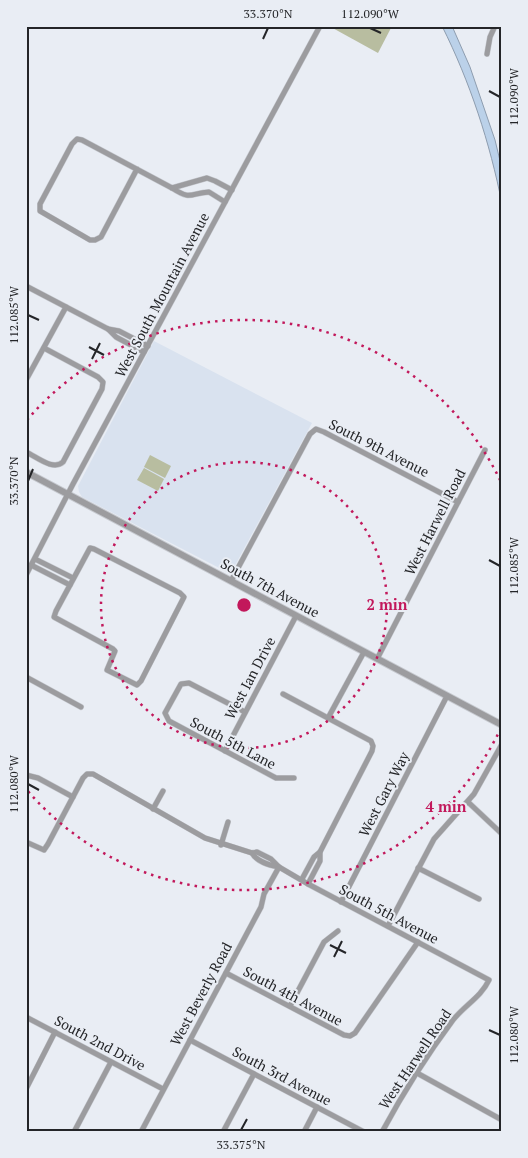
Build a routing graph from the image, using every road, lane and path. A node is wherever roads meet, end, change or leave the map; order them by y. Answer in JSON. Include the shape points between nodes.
{"nodes":[{"id":1,"x":320,"y":26,"type":"edge"},
{"id":2,"x":495,"y":26,"type":"edge"},
{"id":3,"x":487,"y":54,"type":"dead end"},
{"id":4,"x":137,"y":170,"type":"junction"},
{"id":5,"x":204,"y":179,"type":"junction"},
{"id":6,"x":172,"y":188,"type":"junction"},
{"id":7,"x":232,"y":190,"type":"junction"},
{"id":8,"x":206,"y":192,"type":"junction"},
{"id":9,"x":225,"y":202,"type":"junction"},
{"id":10,"x":26,"y":286,"type":"edge"},
{"id":11,"x":66,"y":307,"type":"junction"},
{"id":12,"x":108,"y":329,"type":"junction"},
{"id":13,"x":124,"y":334,"type":"junction"},
{"id":14,"x":121,"y":340,"type":"junction"},
{"id":15,"x":148,"y":346,"type":"junction"},
{"id":16,"x":44,"y":348,"type":"junction"},
{"id":17,"x":144,"y":352,"type":"junction"},
{"id":18,"x":26,"y":380,"type":"edge"},
{"id":19,"x":485,"y":450,"type":"dead end"},
{"id":20,"x":26,"y":452,"type":"edge"},
{"id":21,"x":26,"y":472,"type":"edge"},
{"id":22,"x":67,"y":494,"type":"junction"},
{"id":23,"x":458,"y":502,"type":"junction"},
{"id":24,"x":34,"y":559,"type":"junction"},
{"id":25,"x":31,"y":566,"type":"junction"},
{"id":26,"x":58,"y":570,"type":"junction"},
{"id":27,"x":26,"y":575,"type":"edge"},
{"id":28,"x":54,"y":578,"type":"junction"},
{"id":29,"x":73,"y":578,"type":"junction"},
{"id":30,"x":231,"y":581,"type":"junction"},
{"id":31,"x":70,"y":585,"type":"junction"},
{"id":32,"x":296,"y":616,"type":"junction"},
{"id":33,"x":364,"y":652,"type":"junction"},
{"id":34,"x":377,"y":658,"type":"junction"},
{"id":35,"x":26,"y":677,"type":"edge"},
{"id":36,"x":283,"y":694,"type":"dead end"},
{"id":37,"x":447,"y":696,"type":"junction"},
{"id":38,"x":81,"y":707,"type":"dead end"},
{"id":39,"x":245,"y":712,"type":"junction"},
{"id":40,"x":328,"y":718,"type":"junction"},
{"id":41,"x":502,"y":725,"type":"edge"},
{"id":42,"x":502,"y":744,"type":"edge"},
{"id":43,"x":225,"y":751,"type":"junction"},
{"id":44,"x":26,"y":775,"type":"edge"},
{"id":45,"x":294,"y":778,"type":"dead end"},
{"id":46,"x":163,"y":791,"type":"dead end"},
{"id":47,"x":73,"y":797,"type":"junction"},
{"id":48,"x":468,"y":802,"type":"junction"},
{"id":49,"x":153,"y":809,"type":"junction"},
{"id":50,"x":228,"y":822,"type":"dead end"},
{"id":51,"x":502,"y":834,"type":"edge"},
{"id":52,"x":26,"y":842,"type":"edge"},
{"id":53,"x":221,"y":845,"type":"junction"},
{"id":54,"x":320,"y":852,"type":"junction"},
{"id":55,"x":252,"y":853,"type":"junction"},
{"id":56,"x":263,"y":854,"type":"junction"},
{"id":57,"x":260,"y":860,"type":"junction"},
{"id":58,"x":310,"y":865,"type":"junction"},
{"id":59,"x":279,"y":867,"type":"junction"},
{"id":60,"x":316,"y":868,"type":"junction"},
{"id":61,"x":418,"y":868,"type":"junction"},
{"id":62,"x":302,"y":879,"type":"junction"},
{"id":63,"x":308,"y":884,"type":"junction"},
{"id":64,"x":479,"y":899,"type":"dead end"},
{"id":65,"x":341,"y":902,"type":"junction"},
{"id":66,"x":388,"y":926,"type":"junction"},
{"id":67,"x":338,"y":930,"type":"dead end"},
{"id":68,"x":418,"y":942,"type":"junction"},
{"id":69,"x":226,"y":973,"type":"junction"},
{"id":70,"x":489,"y":980,"type":"joint"},
{"id":71,"x":290,"y":1006,"type":"junction"},
{"id":72,"x":26,"y":1017,"type":"edge"},
{"id":73,"x":55,"y":1032,"type":"junction"},
{"id":74,"x":190,"y":1040,"type":"junction"},
{"id":75,"x":111,"y":1062,"type":"junction"},
{"id":76,"x":254,"y":1074,"type":"junction"},
{"id":77,"x":417,"y":1074,"type":"junction"},
{"id":78,"x":29,"y":1077,"type":"edge"},
{"id":79,"x":26,"y":1089,"type":"edge"},
{"id":80,"x":163,"y":1089,"type":"junction"},
{"id":81,"x":317,"y":1107,"type":"junction"},
{"id":82,"x":502,"y":1120,"type":"edge"},
{"id":83,"x":74,"y":1132,"type":"edge"},
{"id":84,"x":141,"y":1132,"type":"edge"},
{"id":85,"x":223,"y":1132,"type":"edge"},
{"id":86,"x":304,"y":1132,"type":"edge"},
{"id":87,"x":364,"y":1132,"type":"edge"},
{"id":88,"x":382,"y":1132,"type":"edge"}],
"edges":[{"from":1,"to":7,"type":"street","name":"West South Mountain Avenue"},
{"from":2,"to":3,"type":"street"},
{"from":4,"to":4,"type":"street","via":[[100,237],[95,240],[41,213],[39,209],[77,139]]},
{"from":4,"to":6,"type":"street"},
{"from":5,"to":6,"type":"street"},
{"from":5,"to":7,"type":"street","via":[[211,179]]},
{"from":5,"to":8,"type":"street"},
{"from":6,"to":8,"type":"street","via":[[185,196]]},
{"from":7,"to":9,"type":"street","name":"West South Mountain Avenue"},
{"from":8,"to":9,"type":"street"},
{"from":9,"to":15,"type":"street","name":"West South Mountain Avenue"},
{"from":10,"to":11,"type":"street"},
{"from":11,"to":12,"type":"street"},
{"from":11,"to":16,"type":"street"},
{"from":12,"to":13,"type":"street"},
{"from":12,"to":14,"type":"street"},
{"from":13,"to":14,"type":"street"},
{"from":13,"to":15,"type":"street"},
{"from":14,"to":17,"type":"street"},
{"from":15,"to":17,"type":"street","name":"West South Mountain Avenue"},
{"from":16,"to":18,"type":"street"},
{"from":16,"to":20,"type":"street","via":[[98,377],[103,382],[102,389],[64,462],[53,466]]},
{"from":17,"to":22,"type":"street","name":"West South Mountain Avenue"},
{"from":19,"to":23,"type":"street","name":"West Harwell Road"},
{"from":21,"to":22,"type":"street","name":"South 7th Avenue"},
{"from":22,"to":24,"type":"street","name":"West South Mountain Avenue"},
{"from":22,"to":30,"type":"street","name":"South 7th Avenue"},
{"from":23,"to":30,"type":"street","name":"South 9th Avenue","via":[[316,429],[310,434]]},
{"from":23,"to":34,"type":"street","name":"West Harwell Road"},
{"from":24,"to":25,"type":"street","name":"West South Mountain Avenue"},
{"from":24,"to":26,"type":"street"},
{"from":25,"to":27,"type":"street","name":"West South Mountain Avenue"},
{"from":25,"to":28,"type":"street"},
{"from":26,"to":28,"type":"street"},
{"from":26,"to":29,"type":"street"},
{"from":28,"to":31,"type":"street"},
{"from":29,"to":31,"type":"street"},
{"from":29,"to":31,"type":"street","via":[[90,548],[180,593],[184,598],[137,685],[107,670],[114,656],[113,649],[54,617]]},
{"from":30,"to":32,"type":"street","name":"South 7th Avenue"},
{"from":32,"to":33,"type":"street","name":"South 7th Avenue"},
{"from":32,"to":39,"type":"street","name":"West Ian Drive"},
{"from":33,"to":34,"type":"street","name":"South 7th Avenue"},
{"from":33,"to":40,"type":"street"},
{"from":34,"to":37,"type":"street","name":"South 7th Avenue"},
{"from":35,"to":38,"type":"street"},
{"from":36,"to":40,"type":"street"},
{"from":37,"to":41,"type":"street","name":"South 7th Avenue"},
{"from":37,"to":65,"type":"street","name":"West Gary Way"},
{"from":39,"to":43,"type":"street","name":"West Ian Drive"},
{"from":39,"to":43,"type":"street","name":"South 5th Lane","via":[[185,682],[165,713],[169,721]]},
{"from":40,"to":54,"type":"street","via":[[371,741],[373,746]]},
{"from":42,"to":48,"type":"street"},
{"from":43,"to":45,"type":"street","name":"South 5th Lane","via":[[276,778]]},
{"from":44,"to":47,"type":"street"},
{"from":46,"to":49,"type":"street"},
{"from":47,"to":49,"type":"street","name":"South 5th Avenue","via":[[83,778],[93,774]]},
{"from":47,"to":52,"type":"street","via":[[44,850]]},
{"from":48,"to":51,"type":"street"},
{"from":48,"to":61,"type":"street","via":[[438,833]]},
{"from":49,"to":53,"type":"street","name":"South 5th Avenue"},
{"from":50,"to":53,"type":"street"},
{"from":53,"to":55,"type":"street","name":"South 5th Avenue"},
{"from":54,"to":58,"type":"street"},
{"from":54,"to":60,"type":"street"},
{"from":55,"to":56,"type":"street","name":"South 5th Avenue"},
{"from":55,"to":57,"type":"street","name":"South 5th Avenue"},
{"from":56,"to":57,"type":"street"},
{"from":56,"to":59,"type":"street","name":"South 5th Avenue","via":[[272,858]]},
{"from":57,"to":59,"type":"street","name":"South 5th Avenue"},
{"from":58,"to":60,"type":"street"},
{"from":58,"to":62,"type":"street"},
{"from":59,"to":62,"type":"street","name":"South 5th Avenue"},
{"from":59,"to":69,"type":"street","name":"West Beverly Road"},
{"from":60,"to":63,"type":"street"},
{"from":61,"to":64,"type":"street"},
{"from":61,"to":66,"type":"street"},
{"from":62,"to":63,"type":"street","name":"South 5th Avenue"},
{"from":63,"to":65,"type":"street","name":"South 5th Avenue"},
{"from":65,"to":66,"type":"street","name":"South 5th Avenue"},
{"from":66,"to":68,"type":"street","name":"South 5th Avenue"},
{"from":67,"to":71,"type":"street","via":[[324,942]]},
{"from":68,"to":70,"type":"street","name":"South 5th Avenue"},
{"from":68,"to":71,"type":"street","name":"South 4th Avenue","via":[[350,1036]]},
{"from":69,"to":71,"type":"street","name":"South 4th Avenue"},
{"from":69,"to":74,"type":"street","name":"West Beverly Road"},
{"from":70,"to":77,"type":"street","name":"West Harwell Road","via":[[477,998],[454,1019]]},
{"from":72,"to":73,"type":"street","name":"South 2nd Drive"},
{"from":73,"to":75,"type":"street","name":"South 2nd Drive"},
{"from":73,"to":78,"type":"street"},
{"from":74,"to":76,"type":"street","name":"South 3rd Avenue"},
{"from":74,"to":80,"type":"street","name":"West Beverly Road"},
{"from":75,"to":80,"type":"street","name":"South 2nd Drive"},
{"from":75,"to":83,"type":"street"},
{"from":76,"to":81,"type":"street","name":"South 3rd Avenue"},
{"from":76,"to":85,"type":"street"},
{"from":77,"to":82,"type":"street"},
{"from":77,"to":88,"type":"street","name":"West Harwell Road"},
{"from":78,"to":79,"type":"street"},
{"from":80,"to":84,"type":"street","name":"West Beverly Road"},
{"from":81,"to":86,"type":"street"},
{"from":81,"to":87,"type":"street","name":"South 3rd Avenue"}]}
